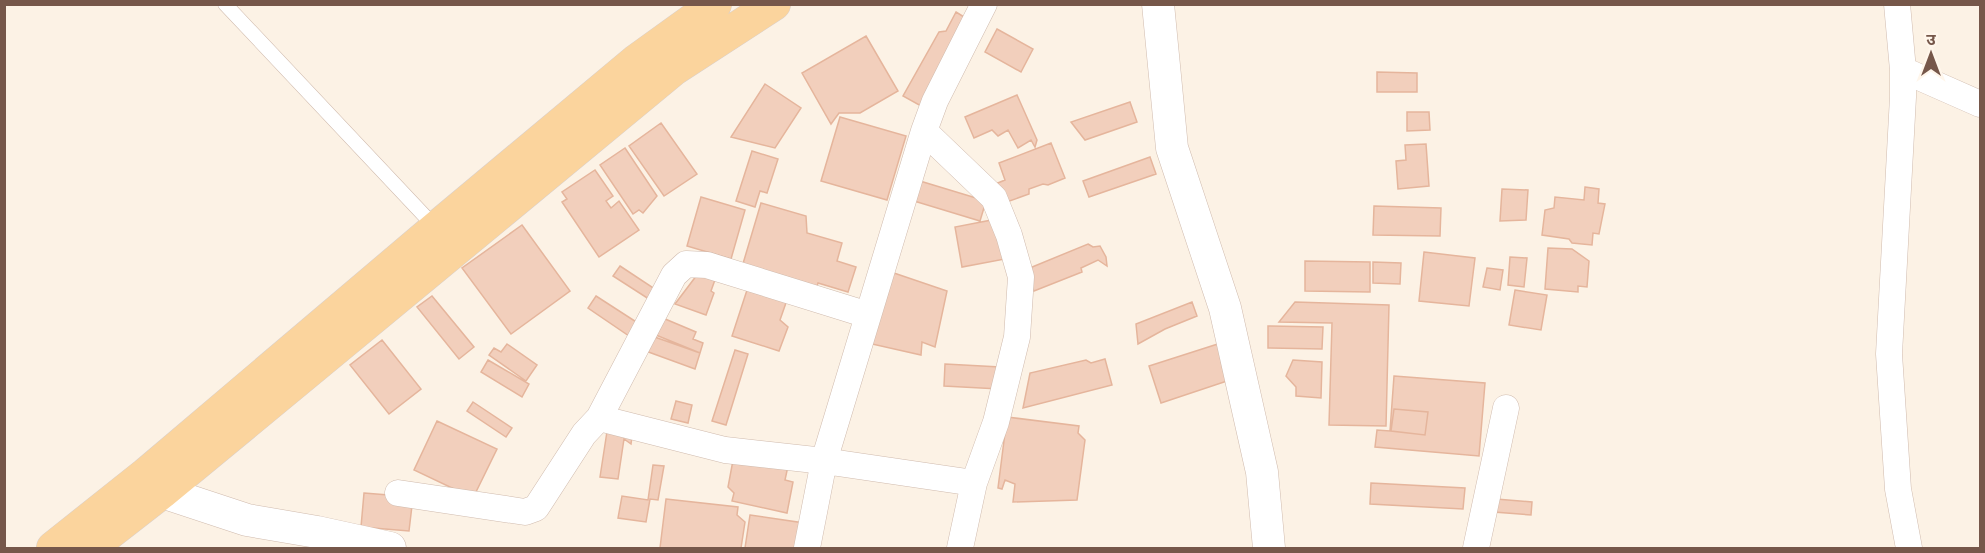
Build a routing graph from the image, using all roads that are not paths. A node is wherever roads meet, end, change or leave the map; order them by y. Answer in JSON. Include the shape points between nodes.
{"nodes":[{"id":1,"x":225,"y":4,"type":"edge"},
{"id":2,"x":715,"y":4,"type":"edge"},
{"id":3,"x":774,"y":4,"type":"edge"},
{"id":4,"x":984,"y":4,"type":"edge"},
{"id":5,"x":1158,"y":4,"type":"edge"},
{"id":6,"x":1897,"y":4,"type":"edge"},
{"id":7,"x":1903,"y":70,"type":"junction"},
{"id":8,"x":1980,"y":104,"type":"edge"},
{"id":9,"x":924,"y":131,"type":"junction"},
{"id":10,"x":452,"y":227,"type":"junction"},
{"id":11,"x":868,"y":315,"type":"junction"},
{"id":12,"x":1506,"y":408,"type":"dead end"},
{"id":13,"x":599,"y":418,"type":"junction"},
{"id":14,"x":824,"y":461,"type":"junction"},
{"id":15,"x":974,"y":483,"type":"junction"},
{"id":16,"x":162,"y":492,"type":"junction"},
{"id":17,"x":398,"y":493,"type":"dead end"},
{"id":18,"x":314,"y":540,"type":"edge"},
{"id":19,"x":53,"y":549,"type":"edge"},
{"id":20,"x":90,"y":549,"type":"edge"},
{"id":21,"x":390,"y":549,"type":"edge"},
{"id":22,"x":807,"y":549,"type":"edge"},
{"id":23,"x":960,"y":549,"type":"edge"},
{"id":24,"x":1269,"y":549,"type":"edge"},
{"id":25,"x":1476,"y":549,"type":"edge"},
{"id":26,"x":1909,"y":549,"type":"edge"}],
"edges":[{"from":1,"to":10,"type":"lane"},
{"from":2,"to":10,"type":"main road","via":[[636,61]]},
{"from":3,"to":10,"type":"main road","via":[[674,69]]},
{"from":4,"to":9,"type":"street"},
{"from":5,"to":24,"type":"street","via":[[1172,148],[1225,308],[1262,472]]},
{"from":6,"to":7,"type":"street"},
{"from":7,"to":8,"type":"street"},
{"from":7,"to":26,"type":"street","via":[[1889,354],[1898,489]]},
{"from":9,"to":11,"type":"street"},
{"from":9,"to":15,"type":"street","via":[[994,198],[1021,277],[1017,337],[996,422]]},
{"from":10,"to":16,"type":"main road"},
{"from":10,"to":19,"type":"main road"},
{"from":11,"to":13,"type":"street","via":[[707,265],[686,264],[674,275]]},
{"from":11,"to":14,"type":"street"},
{"from":12,"to":25,"type":"street"},
{"from":13,"to":14,"type":"street","via":[[725,450]]},
{"from":13,"to":17,"type":"street","via":[[584,434],[536,508],[525,512]]},
{"from":14,"to":15,"type":"street"},
{"from":14,"to":22,"type":"street"},
{"from":15,"to":23,"type":"street"},
{"from":16,"to":18,"type":"street"},
{"from":16,"to":20,"type":"main road"},
{"from":18,"to":21,"type":"street"}]}
